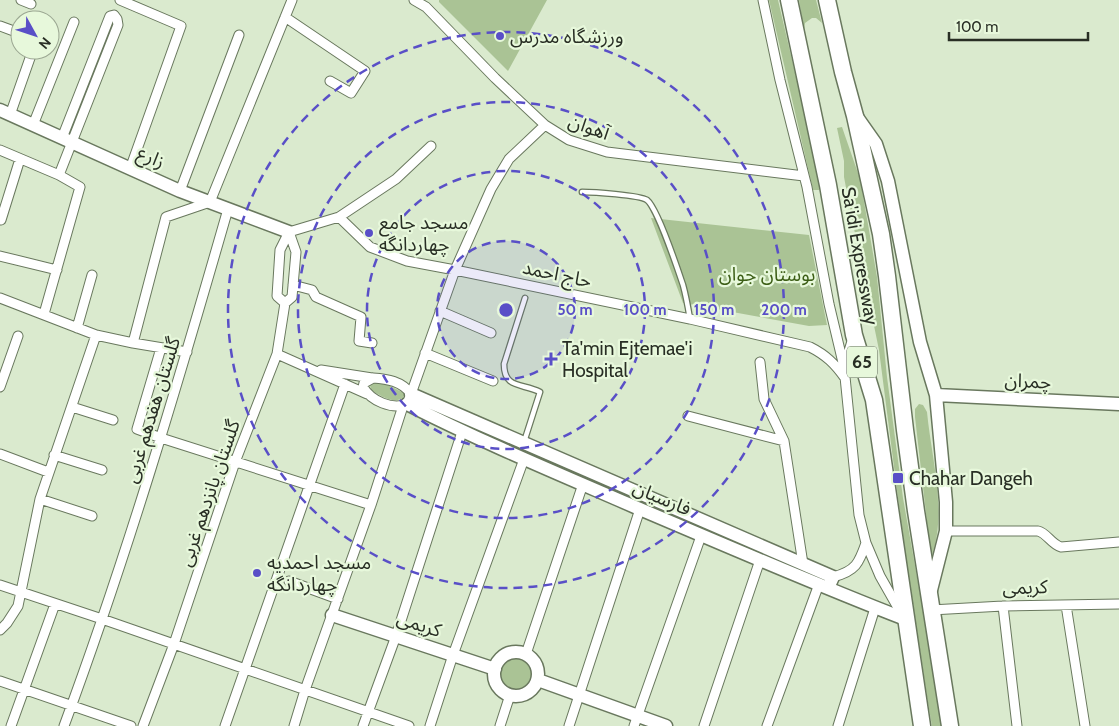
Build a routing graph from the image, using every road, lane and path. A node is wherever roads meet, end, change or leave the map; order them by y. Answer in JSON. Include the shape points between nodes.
{"nodes":[{"id":1,"x":21,"y":0,"type":"edge"},
{"id":2,"x":120,"y":0,"type":"edge"},
{"id":3,"x":292,"y":0,"type":"edge"},
{"id":4,"x":414,"y":0,"type":"edge"},
{"id":5,"x":763,"y":0,"type":"edge"},
{"id":6,"x":789,"y":0,"type":"edge"},
{"id":7,"x":827,"y":0,"type":"edge"},
{"id":8,"x":31,"y":4,"type":"dead end"},
{"id":9,"x":285,"y":17,"type":"junction"},
{"id":10,"x":74,"y":22,"type":"dead end"},
{"id":11,"x":239,"y":35,"type":"dead end"},
{"id":12,"x":29,"y":60,"type":"edge"},
{"id":13,"x":85,"y":78,"type":"junction"},
{"id":14,"x":96,"y":81,"type":"junction"},
{"id":15,"x":330,"y":81,"type":"dead end"},
{"id":16,"x":5,"y":113,"type":"edge"},
{"id":17,"x":855,"y":116,"type":"junction"},
{"id":18,"x":33,"y":124,"type":"junction"},
{"id":19,"x":545,"y":125,"type":"junction"},
{"id":20,"x":67,"y":140,"type":"junction"},
{"id":21,"x":431,"y":146,"type":"dead end"},
{"id":22,"x":0,"y":150,"type":"edge"},
{"id":23,"x":20,"y":159,"type":"junction"},
{"id":24,"x":130,"y":169,"type":"junction"},
{"id":25,"x":59,"y":175,"type":"junction"},
{"id":26,"x":804,"y":176,"type":"junction"},
{"id":27,"x":180,"y":191,"type":"junction"},
{"id":28,"x":582,"y":192,"type":"dead end"},
{"id":29,"x":210,"y":202,"type":"junction"},
{"id":30,"x":228,"y":209,"type":"junction"},
{"id":31,"x":339,"y":217,"type":"junction"},
{"id":32,"x":1,"y":220,"type":"edge"},
{"id":33,"x":289,"y":232,"type":"junction"},
{"id":34,"x":0,"y":256,"type":"edge"},
{"id":35,"x":57,"y":270,"type":"junction"},
{"id":36,"x":455,"y":270,"type":"junction"},
{"id":37,"x":92,"y":275,"type":"dead end"},
{"id":38,"x":293,"y":284,"type":"junction"},
{"id":39,"x":0,"y":298,"type":"edge"},
{"id":40,"x":525,"y":298,"type":"dead end"},
{"id":41,"x":284,"y":303,"type":"junction"},
{"id":42,"x":440,"y":311,"type":"junction"},
{"id":43,"x":44,"y":314,"type":"junction"},
{"id":44,"x":690,"y":319,"type":"junction"},
{"id":45,"x":77,"y":328,"type":"junction"},
{"id":46,"x":491,"y":332,"type":"dead end"},
{"id":47,"x":96,"y":335,"type":"junction"},
{"id":48,"x":854,"y":335,"type":"junction"},
{"id":49,"x":18,"y":336,"type":"dead end"},
{"id":50,"x":132,"y":343,"type":"junction"},
{"id":51,"x":372,"y":343,"type":"dead end"},
{"id":52,"x":161,"y":348,"type":"junction"},
{"id":53,"x":187,"y":352,"type":"junction"},
{"id":54,"x":425,"y":353,"type":"junction"},
{"id":55,"x":277,"y":354,"type":"junction"},
{"id":56,"x":760,"y":362,"type":"dead end"},
{"id":57,"x":844,"y":367,"type":"junction"},
{"id":58,"x":310,"y":368,"type":"junction"},
{"id":59,"x":372,"y":378,"type":"junction"},
{"id":60,"x":846,"y":379,"type":"junction"},
{"id":61,"x":493,"y":381,"type":"dead end"},
{"id":62,"x":345,"y":384,"type":"junction"},
{"id":63,"x":0,"y":387,"type":"edge"},
{"id":64,"x":367,"y":394,"type":"junction"},
{"id":65,"x":936,"y":395,"type":"junction"},
{"id":66,"x":406,"y":398,"type":"junction"},
{"id":67,"x":1119,"y":404,"type":"edge"},
{"id":68,"x":72,"y":407,"type":"junction"},
{"id":69,"x":688,"y":416,"type":"dead end"},
{"id":70,"x":113,"y":420,"type":"dead end"},
{"id":71,"x":462,"y":432,"type":"junction"},
{"id":72,"x":161,"y":438,"type":"junction"},
{"id":73,"x":784,"y":441,"type":"junction"},
{"id":74,"x":523,"y":443,"type":"junction"},
{"id":75,"x":0,"y":454,"type":"edge"},
{"id":76,"x":54,"y":455,"type":"junction"},
{"id":77,"x":524,"y":459,"type":"junction"},
{"id":78,"x":235,"y":462,"type":"junction"},
{"id":79,"x":102,"y":470,"type":"dead end"},
{"id":80,"x":48,"y":472,"type":"junction"},
{"id":81,"x":583,"y":484,"type":"junction"},
{"id":82,"x":309,"y":485,"type":"junction"},
{"id":83,"x":40,"y":499,"type":"junction"},
{"id":84,"x":371,"y":505,"type":"junction"},
{"id":85,"x":640,"y":509,"type":"junction"},
{"id":86,"x":92,"y":516,"type":"dead end"},
{"id":87,"x":946,"y":532,"type":"junction"},
{"id":88,"x":701,"y":536,"type":"junction"},
{"id":89,"x":866,"y":542,"type":"junction"},
{"id":90,"x":1119,"y":542,"type":"edge"},
{"id":91,"x":760,"y":560,"type":"junction"},
{"id":92,"x":803,"y":564,"type":"junction"},
{"id":93,"x":289,"y":581,"type":"dead end"},
{"id":94,"x":827,"y":583,"type":"junction"},
{"id":95,"x":0,"y":585,"type":"edge"},
{"id":96,"x":21,"y":594,"type":"junction"},
{"id":97,"x":338,"y":599,"type":"junction"},
{"id":98,"x":55,"y":604,"type":"junction"},
{"id":99,"x":930,"y":604,"type":"junction"},
{"id":100,"x":1119,"y":604,"type":"edge"},
{"id":101,"x":1066,"y":605,"type":"junction"},
{"id":102,"x":1004,"y":606,"type":"junction"},
{"id":103,"x":875,"y":608,"type":"junction"},
{"id":104,"x":332,"y":615,"type":"junction"},
{"id":105,"x":102,"y":619,"type":"junction"},
{"id":106,"x":905,"y":619,"type":"junction"},
{"id":107,"x":0,"y":630,"type":"edge"},
{"id":108,"x":396,"y":636,"type":"junction"},
{"id":109,"x":174,"y":644,"type":"junction"},
{"id":110,"x":526,"y":654,"type":"junction"},
{"id":111,"x":453,"y":655,"type":"junction"},
{"id":112,"x":245,"y":669,"type":"junction"},
{"id":113,"x":495,"y":669,"type":"junction"},
{"id":114,"x":0,"y":680,"type":"edge"},
{"id":115,"x":538,"y":680,"type":"junction"},
{"id":116,"x":24,"y":688,"type":"junction"},
{"id":117,"x":305,"y":690,"type":"junction"},
{"id":118,"x":510,"y":695,"type":"junction"},
{"id":119,"x":579,"y":695,"type":"junction"},
{"id":120,"x":72,"y":706,"type":"junction"},
{"id":121,"x":368,"y":712,"type":"junction"},
{"id":122,"x":636,"y":721,"type":"edge"},
{"id":123,"x":11,"y":726,"type":"edge"},
{"id":124,"x":64,"y":726,"type":"edge"},
{"id":125,"x":132,"y":726,"type":"edge"},
{"id":126,"x":143,"y":726,"type":"edge"},
{"id":127,"x":225,"y":726,"type":"edge"},
{"id":128,"x":294,"y":726,"type":"edge"},
{"id":129,"x":363,"y":726,"type":"edge"},
{"id":130,"x":409,"y":726,"type":"edge"},
{"id":131,"x":430,"y":726,"type":"edge"},
{"id":132,"x":500,"y":726,"type":"edge"},
{"id":133,"x":569,"y":726,"type":"edge"},
{"id":134,"x":666,"y":726,"type":"edge"},
{"id":135,"x":704,"y":726,"type":"edge"},
{"id":136,"x":767,"y":726,"type":"edge"},
{"id":137,"x":838,"y":726,"type":"edge"},
{"id":138,"x":922,"y":726,"type":"edge"},
{"id":139,"x":950,"y":726,"type":"edge"},
{"id":140,"x":1017,"y":726,"type":"edge"},
{"id":141,"x":1084,"y":726,"type":"edge"}],
"edges":[{"from":1,"to":8,"type":"street"},
{"from":2,"to":24,"type":"street","via":[[181,26]]},
{"from":3,"to":9,"type":"street"},
{"from":4,"to":19,"type":"street","name":"آهوان","via":[[426,7]]},
{"from":5,"to":26,"type":"street"},
{"from":6,"to":48,"type":"highway","name":"Sa'idi Expressway","number":"65","via":[[828,185]]},
{"from":7,"to":17,"type":"highway","name":"Sa'idi Expressway","number":"65"},
{"from":9,"to":15,"type":"street","via":[[365,71],[351,94]]},
{"from":9,"to":29,"type":"street"},
{"from":10,"to":18,"type":"street"},
{"from":11,"to":27,"type":"street"},
{"from":12,"to":16,"type":"street"},
{"from":13,"to":14,"type":"street"},
{"from":13,"to":14,"type":"street","via":[[108,20],[114,15],[118,25]]},
{"from":13,"to":20,"type":"street"},
{"from":14,"to":20,"type":"street"},
{"from":16,"to":18,"type":"street","name":"زارع"},
{"from":17,"to":65,"type":"street","via":[[876,144],[888,181],[920,342]]},
{"from":17,"to":99,"type":"highway","name":"Sa'idi Expressway","number":"65","via":[[887,276]]},
{"from":18,"to":20,"type":"street","name":"زارع"},
{"from":19,"to":26,"type":"street","name":"آهوان","via":[[569,140],[607,152]]},
{"from":19,"to":36,"type":"street","via":[[509,159],[491,189]]},
{"from":20,"to":24,"type":"street","name":"زارع"},
{"from":20,"to":25,"type":"street"},
{"from":21,"to":31,"type":"street","via":[[396,179]]},
{"from":22,"to":23,"type":"street"},
{"from":23,"to":25,"type":"street"},
{"from":23,"to":32,"type":"street"},
{"from":24,"to":27,"type":"street","name":"زارع"},
{"from":25,"to":35,"type":"street","via":[[80,187]]},
{"from":26,"to":57,"type":"street"},
{"from":27,"to":29,"type":"street","name":"زارع"},
{"from":28,"to":44,"type":"lane","via":[[643,199],[654,209],[683,285]]},
{"from":29,"to":30,"type":"street","name":"زارع"},
{"from":29,"to":50,"type":"street","via":[[166,217]]},
{"from":30,"to":33,"type":"street","name":"زارع"},
{"from":30,"to":53,"type":"street","name":"گلستان هفدهم غربی"},
{"from":31,"to":33,"type":"street"},
{"from":31,"to":36,"type":"street","name":"حاج احمد","via":[[370,247],[407,261]]},
{"from":33,"to":38,"type":"street","via":[[296,252]]},
{"from":33,"to":41,"type":"street","via":[[280,250],[278,268],[277,296]]},
{"from":34,"to":35,"type":"street"},
{"from":35,"to":43,"type":"street"},
{"from":36,"to":42,"type":"street"},
{"from":36,"to":44,"type":"street","name":"حاج احمد"},
{"from":37,"to":45,"type":"street"},
{"from":38,"to":41,"type":"street","via":[[292,297]]},
{"from":38,"to":51,"type":"street","via":[[312,290],[316,296],[361,317],[359,341]]},
{"from":39,"to":43,"type":"street"},
{"from":40,"to":74,"type":"lane","via":[[504,364],[504,373],[510,382],[540,392]]},
{"from":41,"to":55,"type":"street"},
{"from":42,"to":46,"type":"street"},
{"from":42,"to":54,"type":"street"},
{"from":43,"to":45,"type":"street"},
{"from":44,"to":60,"type":"street","name":"حاج احمد","via":[[810,347],[835,363]]},
{"from":45,"to":47,"type":"street"},
{"from":47,"to":50,"type":"street"},
{"from":47,"to":68,"type":"street"},
{"from":48,"to":57,"type":"street"},
{"from":48,"to":106,"type":"highway","name":"Sa'idi Expressway","number":"65","via":[[874,400]]},
{"from":49,"to":63,"type":"street"},
{"from":50,"to":52,"type":"street"},
{"from":52,"to":53,"type":"street"},
{"from":52,"to":72,"type":"street","via":[[137,430]]},
{"from":53,"to":72,"type":"street","name":"گلستان هفدهم غربی"},
{"from":54,"to":61,"type":"street"},
{"from":54,"to":66,"type":"street"},
{"from":55,"to":58,"type":"street"},
{"from":55,"to":78,"type":"street","name":"گلستان پانزدهم غربی"},
{"from":56,"to":73,"type":"street","via":[[764,399]]},
{"from":57,"to":60,"type":"street"},
{"from":58,"to":59,"type":"street"},
{"from":58,"to":62,"type":"street"},
{"from":59,"to":64,"type":"street","via":[[364,383]]},
{"from":59,"to":66,"type":"street","via":[[386,379]]},
{"from":60,"to":89,"type":"street","via":[[859,515]]},
{"from":62,"to":64,"type":"street"},
{"from":62,"to":82,"type":"street"},
{"from":64,"to":66,"type":"street","via":[[386,404]]},
{"from":65,"to":67,"type":"street","name":"چمران"},
{"from":65,"to":87,"type":"street"},
{"from":66,"to":71,"type":"street","name":"فارسیان"},
{"from":66,"to":74,"type":"street","name":"فارسیان"},
{"from":66,"to":84,"type":"street"},
{"from":68,"to":70,"type":"street"},
{"from":68,"to":76,"type":"street"},
{"from":69,"to":73,"type":"street"},
{"from":71,"to":77,"type":"street","name":"فارسیان"},
{"from":71,"to":108,"type":"street"},
{"from":72,"to":78,"type":"street"},
{"from":72,"to":105,"type":"street","name":"گلستان هفدهم غربی"},
{"from":73,"to":92,"type":"street"},
{"from":74,"to":92,"type":"street","name":"فارسیان"},
{"from":75,"to":80,"type":"street"},
{"from":76,"to":79,"type":"street"},
{"from":76,"to":80,"type":"street"},
{"from":77,"to":81,"type":"street","name":"فارسیان"},
{"from":77,"to":111,"type":"street"},
{"from":78,"to":82,"type":"street"},
{"from":78,"to":109,"type":"street","name":"گلستان پانزدهم غربی"},
{"from":80,"to":83,"type":"street"},
{"from":81,"to":85,"type":"street","name":"فارسیان"},
{"from":81,"to":110,"type":"street"},
{"from":82,"to":84,"type":"street"},
{"from":82,"to":112,"type":"street"},
{"from":83,"to":86,"type":"street"},
{"from":83,"to":96,"type":"street"},
{"from":84,"to":97,"type":"street"},
{"from":85,"to":88,"type":"street","name":"فارسیان"},
{"from":85,"to":119,"type":"street"},
{"from":87,"to":90,"type":"street","via":[[1038,531],[1061,547]]},
{"from":87,"to":99,"type":"street"},
{"from":88,"to":91,"type":"street","name":"فارسیان"},
{"from":88,"to":122,"type":"street"},
{"from":89,"to":94,"type":"street","via":[[854,568]]},
{"from":89,"to":106,"type":"street","via":[[880,576]]},
{"from":91,"to":94,"type":"street","name":"فارسیان"},
{"from":91,"to":135,"type":"street"},
{"from":92,"to":94,"type":"street","name":"فارسیان"},
{"from":93,"to":97,"type":"street"},
{"from":94,"to":103,"type":"street","name":"فارسیان"},
{"from":94,"to":136,"type":"street"},
{"from":95,"to":96,"type":"street"},
{"from":96,"to":98,"type":"street"},
{"from":96,"to":107,"type":"street","via":[[18,606]]},
{"from":97,"to":104,"type":"street"},
{"from":98,"to":105,"type":"street"},
{"from":98,"to":116,"type":"street"},
{"from":99,"to":102,"type":"street","name":"کریمی"},
{"from":99,"to":139,"type":"highway","name":"Sa'idi Expressway","number":"65"},
{"from":100,"to":101,"type":"street","name":"کریمی"},
{"from":101,"to":102,"type":"street","name":"کریمی"},
{"from":101,"to":141,"type":"street"},
{"from":102,"to":140,"type":"street"},
{"from":103,"to":106,"type":"street","name":"فارسیان"},
{"from":103,"to":137,"type":"street"},
{"from":104,"to":108,"type":"street","name":"کریمی"},
{"from":104,"to":117,"type":"street"},
{"from":105,"to":109,"type":"street"},
{"from":105,"to":120,"type":"street","name":"گلستان هفدهم غربی"},
{"from":106,"to":138,"type":"highway","name":"Sa'idi Expressway","number":"65"},
{"from":108,"to":111,"type":"street","name":"کریمی"},
{"from":108,"to":121,"type":"street"},
{"from":109,"to":112,"type":"street"},
{"from":109,"to":126,"type":"street","name":"گلستان پانزدهم غربی"},
{"from":110,"to":113,"type":"street","via":[[507,654]]},
{"from":110,"to":115,"type":"street","via":[[537,665]]},
{"from":111,"to":113,"type":"street","name":"کریمی"},
{"from":111,"to":131,"type":"street"},
{"from":112,"to":117,"type":"street"},
{"from":112,"to":127,"type":"street"},
{"from":113,"to":118,"type":"street","via":[[496,684]]},
{"from":114,"to":116,"type":"street"},
{"from":115,"to":118,"type":"street","via":[[529,692]]},
{"from":115,"to":119,"type":"street"},
{"from":116,"to":120,"type":"street"},
{"from":116,"to":123,"type":"street"},
{"from":117,"to":121,"type":"street"},
{"from":117,"to":128,"type":"street"},
{"from":118,"to":132,"type":"street"},
{"from":119,"to":122,"type":"street"},
{"from":119,"to":133,"type":"street"},
{"from":120,"to":124,"type":"street","name":"گلستان هفدهم غربی"},
{"from":120,"to":125,"type":"street"},
{"from":121,"to":129,"type":"street"},
{"from":121,"to":130,"type":"street"},
{"from":122,"to":134,"type":"street"}]}
